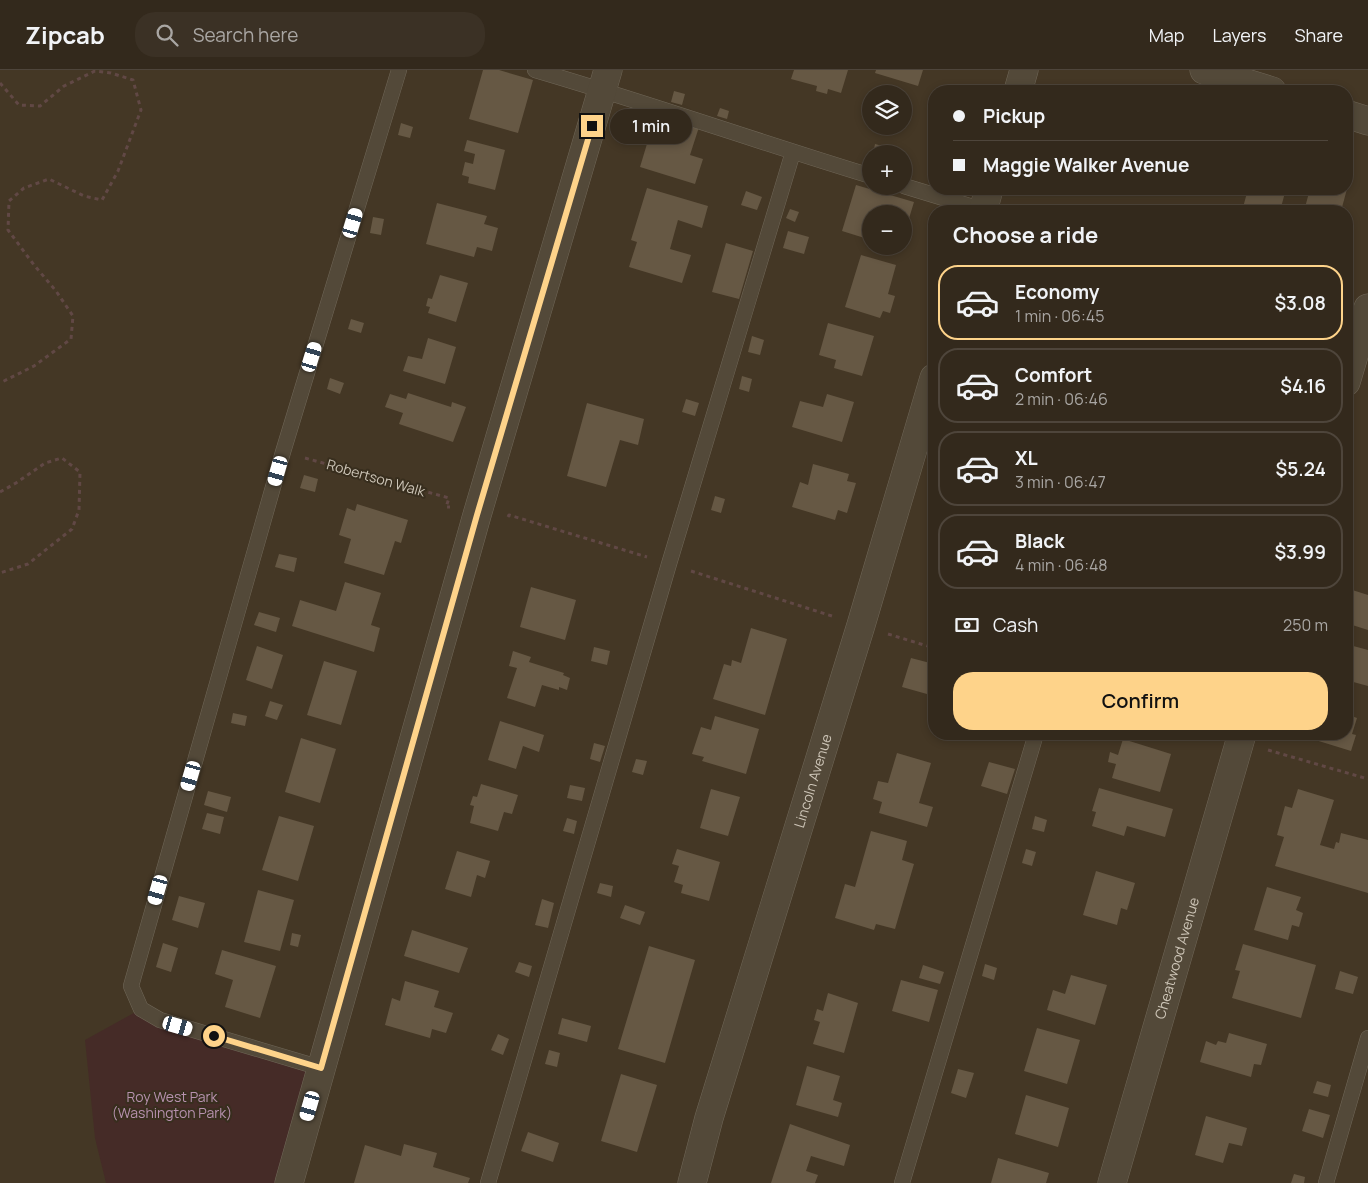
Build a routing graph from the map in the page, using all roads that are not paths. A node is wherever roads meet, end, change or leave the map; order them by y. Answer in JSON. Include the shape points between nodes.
{"nodes":[{"id":1,"x":400,"y":70,"type":"edge"},
{"id":2,"x":535,"y":70,"type":"edge"},
{"id":3,"x":1024,"y":70,"type":"edge"},
{"id":4,"x":1204,"y":70,"type":"edge"},
{"id":5,"x":605,"y":80,"type":"edge"},
{"id":6,"x":1020,"y":85,"type":"edge"},
{"id":7,"x":1253,"y":85,"type":"edge"},
{"id":8,"x":1353,"y":116,"type":"edge"},
{"id":9,"x":1368,"y":121,"type":"edge"},
{"id":10,"x":793,"y":152,"type":"junction"},
{"id":11,"x":862,"y":173,"type":"edge"},
{"id":12,"x":912,"y":188,"type":"edge"},
{"id":13,"x":928,"y":192,"type":"edge"},
{"id":14,"x":942,"y":195,"type":"edge"},
{"id":15,"x":985,"y":205,"type":"edge"},
{"id":16,"x":1361,"y":320,"type":"edge"},
{"id":17,"x":1353,"y":353,"type":"edge"},
{"id":18,"x":928,"y":398,"type":"edge"},
{"id":19,"x":1034,"y":740,"type":"edge"},
{"id":20,"x":1240,"y":740,"type":"edge"},
{"id":21,"x":1368,"y":1038,"type":"edge"},
{"id":22,"x":321,"y":1068,"type":"junction"},
{"id":23,"x":289,"y":1183,"type":"edge"},
{"id":24,"x":488,"y":1183,"type":"edge"},
{"id":25,"x":692,"y":1183,"type":"edge"},
{"id":26,"x":902,"y":1183,"type":"edge"},
{"id":27,"x":1112,"y":1183,"type":"edge"},
{"id":28,"x":1326,"y":1183,"type":"edge"}],
"edges":[{"from":1,"to":22,"type":"lane","via":[[283,452],[131,986],[141,1009],[160,1020]]},
{"from":2,"to":5,"type":"lane"},
{"from":3,"to":6,"type":"street"},
{"from":4,"to":7,"type":"street"},
{"from":5,"to":10,"type":"lane"},
{"from":5,"to":22,"type":"street","via":[[474,524]]},
{"from":8,"to":9,"type":"street"},
{"from":10,"to":11,"type":"lane"},
{"from":10,"to":24,"type":"lane"},
{"from":12,"to":13,"type":"lane"},
{"from":14,"to":15,"type":"lane"},
{"from":16,"to":17,"type":"street"},
{"from":18,"to":25,"type":"street","name":"Lincoln Avenue"},
{"from":19,"to":26,"type":"lane"},
{"from":20,"to":27,"type":"street","name":"Cheatwood Avenue"},
{"from":21,"to":28,"type":"lane"},
{"from":22,"to":23,"type":"street"}]}
